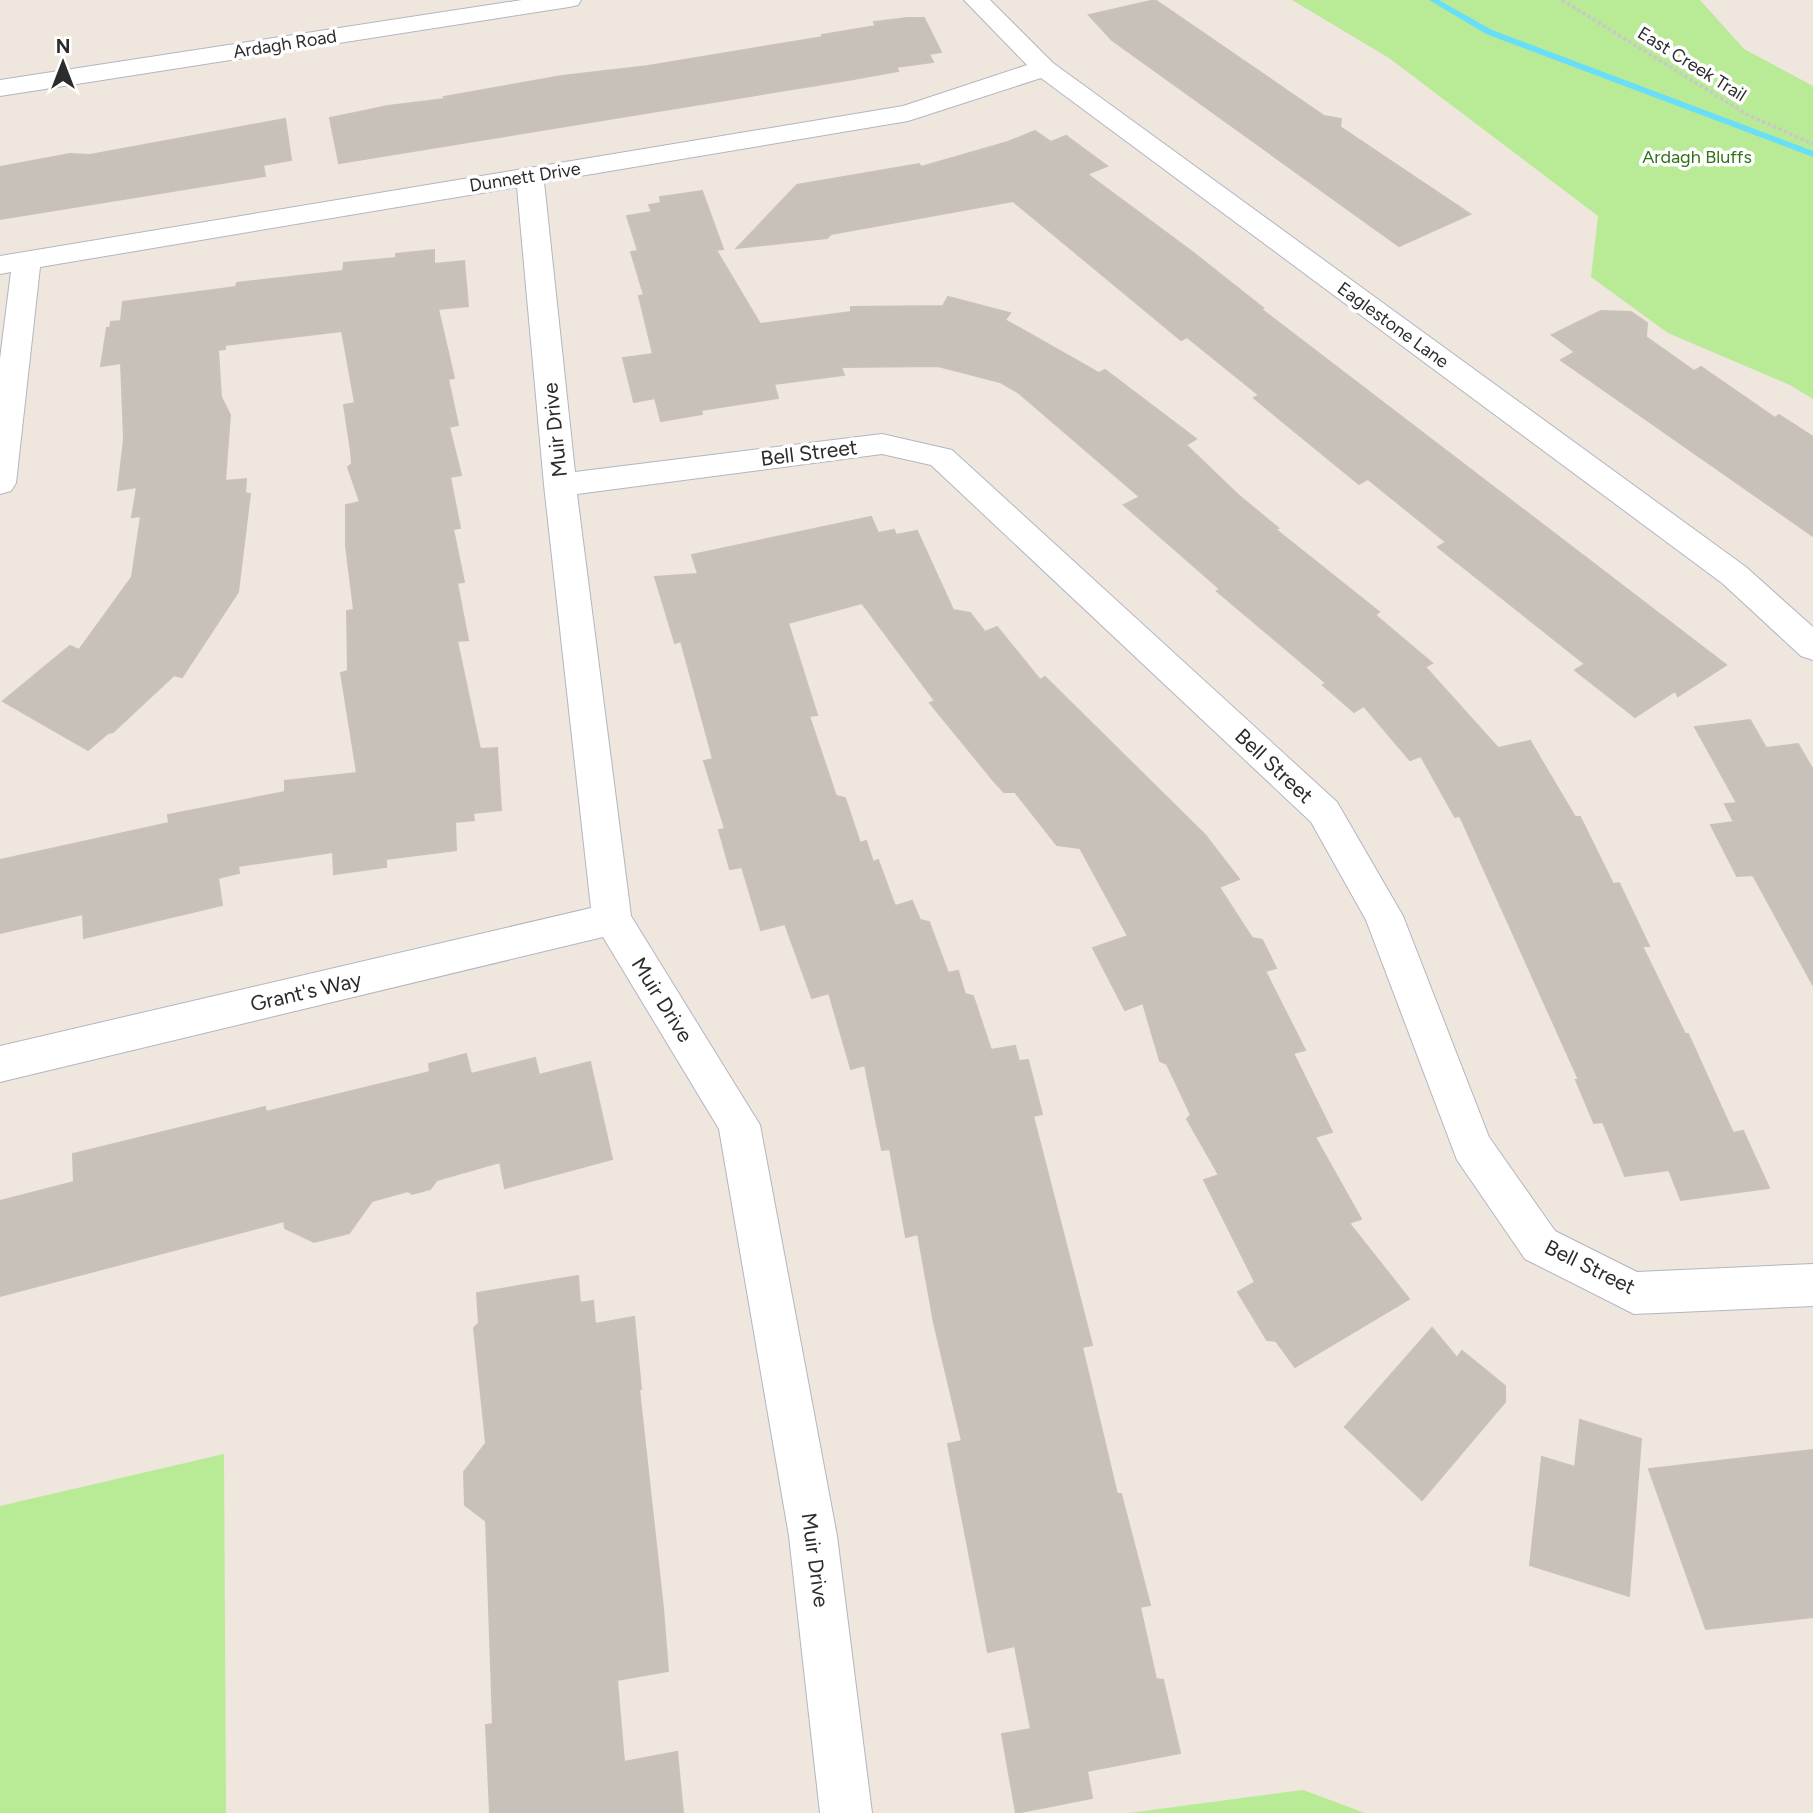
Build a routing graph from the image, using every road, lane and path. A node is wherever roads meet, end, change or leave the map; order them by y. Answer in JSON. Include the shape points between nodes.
{"nodes":[{"id":1,"x":569,"y":0,"type":"edge"},
{"id":2,"x":976,"y":0,"type":"edge"},
{"id":3,"x":1562,"y":0,"type":"edge"},
{"id":4,"x":1044,"y":68,"type":"junction"},
{"id":5,"x":0,"y":88,"type":"edge"},
{"id":6,"x":1813,"y":144,"type":"edge"},
{"id":7,"x":530,"y":176,"type":"junction"},
{"id":8,"x":13,"y":262,"type":"edge"},
{"id":9,"x":0,"y":483,"type":"edge"},
{"id":10,"x":561,"y":485,"type":"junction"},
{"id":11,"x":1813,"y":647,"type":"edge"},
{"id":12,"x":612,"y":919,"type":"junction"},
{"id":13,"x":0,"y":1064,"type":"edge"},
{"id":14,"x":1813,"y":1285,"type":"edge"},
{"id":15,"x":846,"y":1813,"type":"edge"}],
"edges":[{"from":1,"to":5,"type":"street","name":"Ardagh Road"},
{"from":2,"to":4,"type":"street","name":"Eaglestone Lane"},
{"from":3,"to":6,"type":"path","name":"East Creek Trail","via":[[1748,115]]},
{"from":4,"to":7,"type":"street","name":"Dunnett Drive","via":[[908,113]]},
{"from":4,"to":11,"type":"street","name":"Eaglestone Lane","via":[[1734,575]]},
{"from":7,"to":8,"type":"street","name":"Dunnett Drive"},
{"from":7,"to":10,"type":"street","name":"Muir Drive"},
{"from":8,"to":9,"type":"street"},
{"from":10,"to":12,"type":"street","name":"Muir Drive"},
{"from":10,"to":14,"type":"street","name":"Bell Street","via":[[882,444],[941,457],[1324,812],[1384,916],[1472,1147],[1540,1245],[1634,1293]]},
{"from":12,"to":13,"type":"street","name":"Grant's Way"},
{"from":12,"to":15,"type":"street","name":"Muir Drive","via":[[739,1125],[813,1536]]}]}
